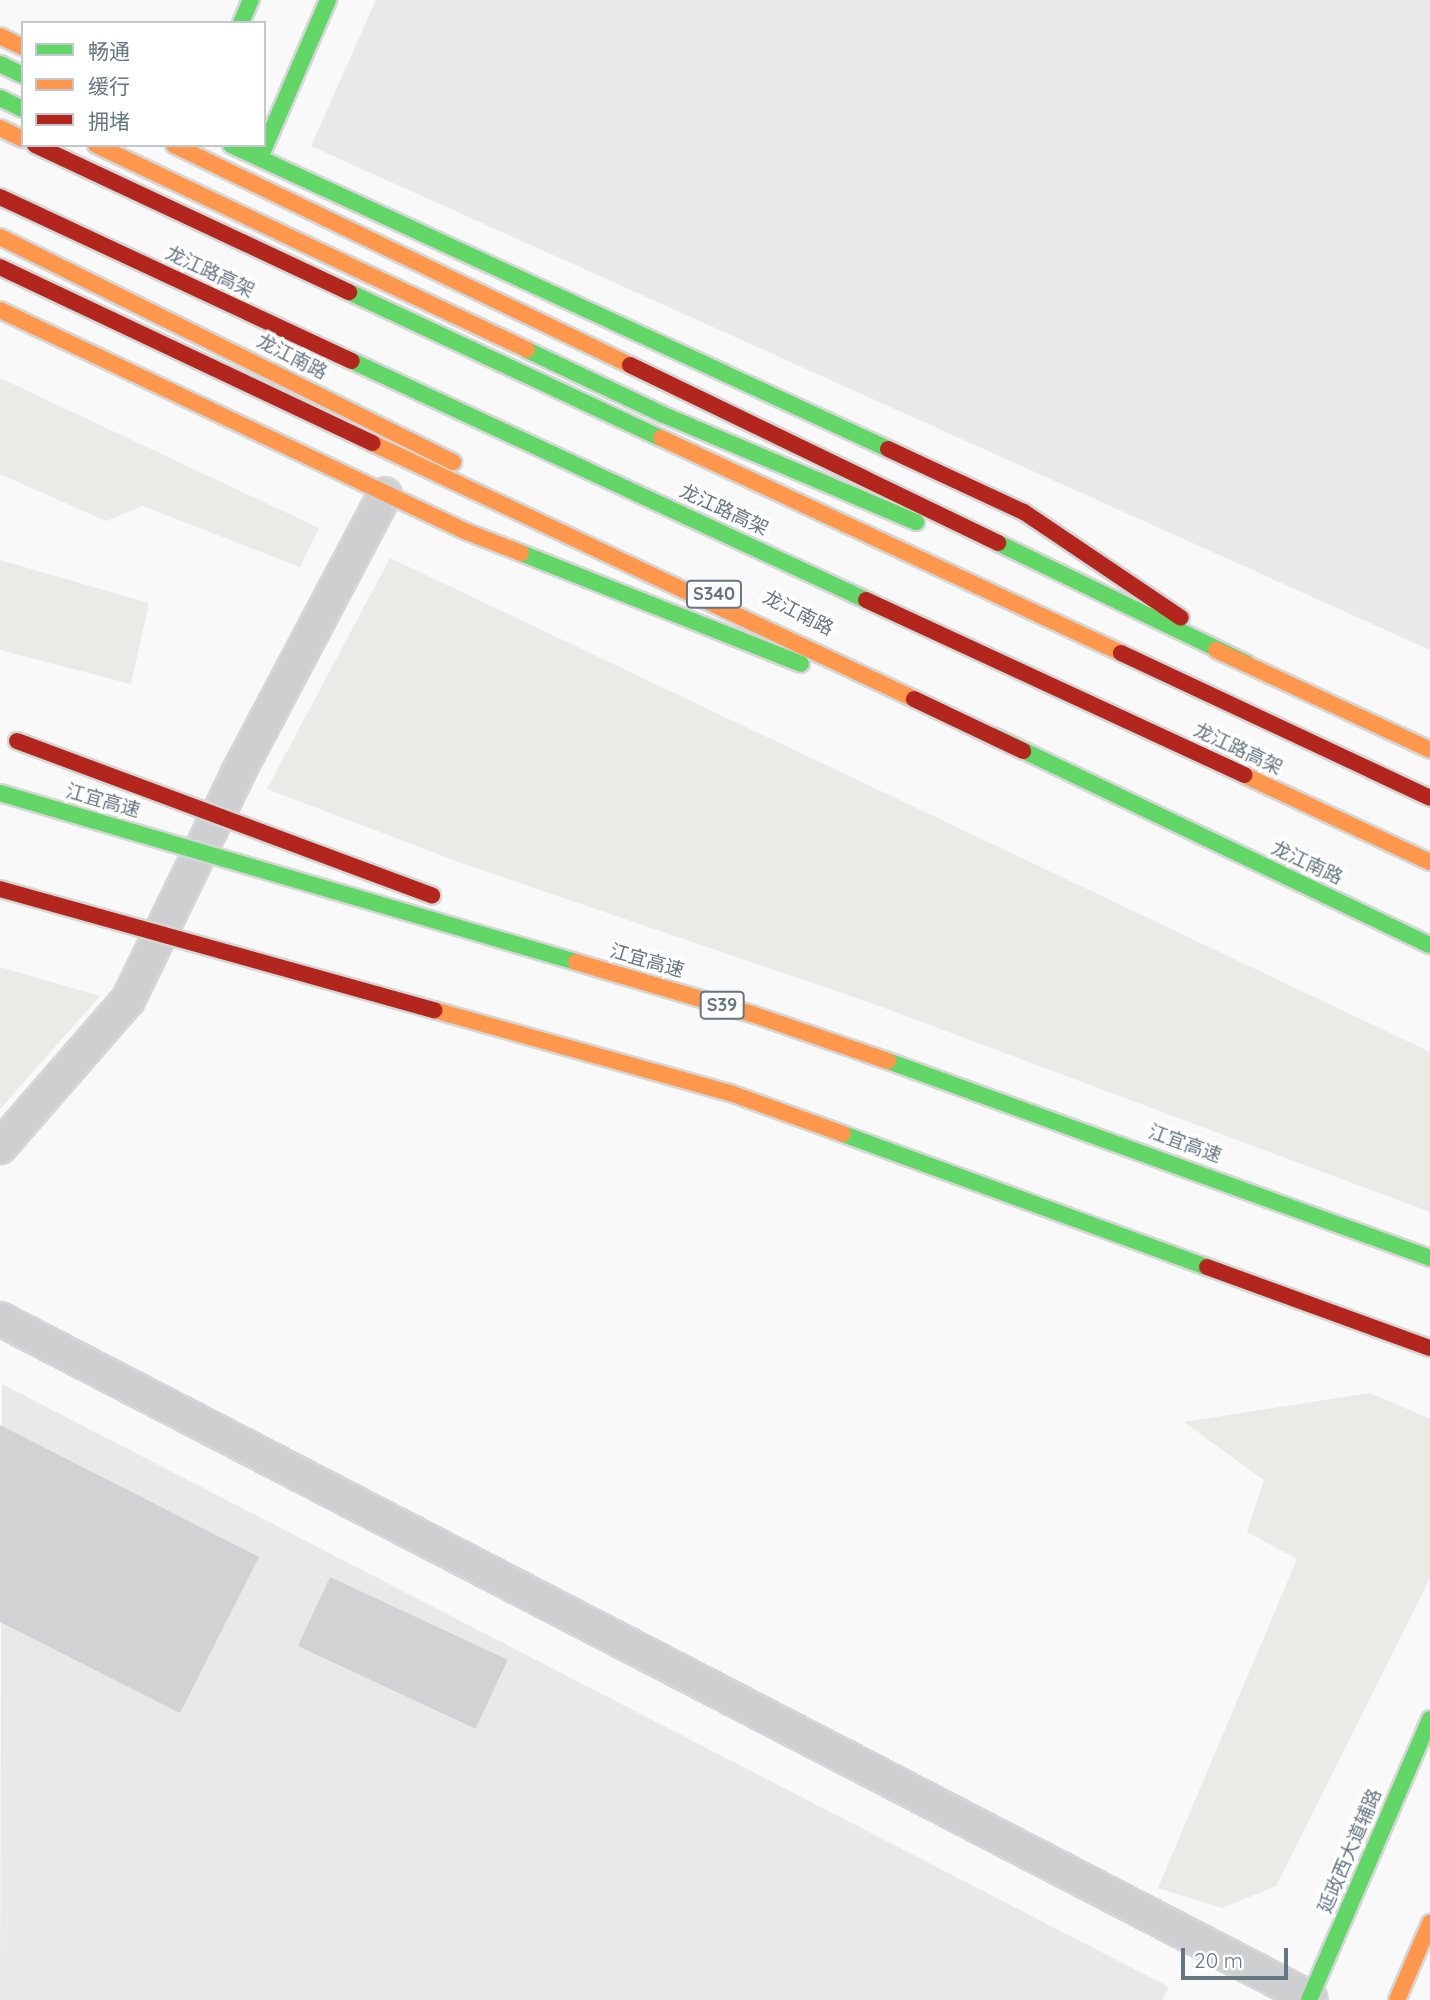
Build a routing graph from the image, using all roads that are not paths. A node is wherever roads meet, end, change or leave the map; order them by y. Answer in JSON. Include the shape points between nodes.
{"nodes":[{"id":1,"x":251,"y":0,"type":"edge"},
{"id":2,"x":328,"y":0,"type":"edge"},
{"id":3,"x":242,"y":21,"type":"edge"},
{"id":4,"x":0,"y":36,"type":"edge"},
{"id":5,"x":21,"y":46,"type":"edge"},
{"id":6,"x":0,"y":64,"type":"edge"},
{"id":7,"x":21,"y":74,"type":"edge"},
{"id":8,"x":0,"y":98,"type":"edge"},
{"id":9,"x":21,"y":108,"type":"edge"},
{"id":10,"x":0,"y":128,"type":"edge"},
{"id":11,"x":21,"y":138,"type":"edge"},
{"id":12,"x":266,"y":144,"type":"edge"},
{"id":13,"x":39,"y":147,"type":"edge"},
{"id":14,"x":100,"y":147,"type":"edge"},
{"id":15,"x":178,"y":147,"type":"edge"},
{"id":16,"x":235,"y":147,"type":"edge"},
{"id":17,"x":265,"y":147,"type":"edge"},
{"id":18,"x":260,"y":158,"type":"junction"},
{"id":19,"x":0,"y":197,"type":"edge"},
{"id":20,"x":0,"y":237,"type":"edge"},
{"id":21,"x":0,"y":267,"type":"edge"},
{"id":22,"x":0,"y":310,"type":"edge"},
{"id":23,"x":385,"y":494,"type":"junction"},
{"id":24,"x":1246,"y":663,"type":"junction"},
{"id":25,"x":0,"y":737,"type":"edge"},
{"id":26,"x":1430,"y":750,"type":"edge"},
{"id":27,"x":1023,"y":751,"type":"junction"},
{"id":28,"x":0,"y":793,"type":"edge"},
{"id":29,"x":1430,"y":798,"type":"edge"},
{"id":30,"x":1430,"y":862,"type":"edge"},
{"id":31,"x":0,"y":890,"type":"edge"},
{"id":32,"x":442,"y":899,"type":"dead end"},
{"id":33,"x":507,"y":923,"type":"dead end"},
{"id":34,"x":1430,"y":945,"type":"edge"},
{"id":35,"x":752,"y":1014,"type":"junction"},
{"id":36,"x":0,"y":1147,"type":"edge"},
{"id":37,"x":1430,"y":1258,"type":"edge"},
{"id":38,"x":0,"y":1319,"type":"edge"},
{"id":39,"x":1430,"y":1348,"type":"edge"},
{"id":40,"x":1430,"y":1719,"type":"edge"},
{"id":41,"x":1430,"y":1923,"type":"edge"},
{"id":42,"x":1309,"y":1999,"type":"edge"},
{"id":43,"x":1396,"y":2000,"type":"edge"}],
"edges":[{"from":1,"to":3,"type":"main road"},
{"from":2,"to":12,"type":"main road"},
{"from":4,"to":5,"type":"main road"},
{"from":6,"to":7,"type":"main road"},
{"from":8,"to":9,"type":"main road"},
{"from":10,"to":11,"type":"main road"},
{"from":13,"to":29,"type":"main road","name":"龙江路高架"},
{"from":14,"to":24,"type":"main road","via":[[664,415]]},
{"from":15,"to":24,"type":"main road"},
{"from":16,"to":18,"type":"main road"},
{"from":17,"to":18,"type":"main road"},
{"from":18,"to":24,"type":"main road","via":[[1024,512]]},
{"from":19,"to":30,"type":"main road","name":"龙江路高架"},
{"from":20,"to":27,"type":"main road","name":"龙江南路","number":"S340","via":[[177,321]]},
{"from":21,"to":27,"type":"main road"},
{"from":22,"to":23,"type":"main road"},
{"from":23,"to":27,"type":"main road","via":[[467,532]]},
{"from":23,"to":36,"type":"street","via":[[238,773],[128,1000]]},
{"from":24,"to":26,"type":"main road"},
{"from":25,"to":32,"type":"main road","bridge":true},
{"from":27,"to":34,"type":"main road","name":"龙江南路","number":"S340"},
{"from":28,"to":35,"type":"main road","name":"江宜高速","number":"S39","bridge":true},
{"from":31,"to":39,"type":"main road","bridge":true,"via":[[730,1093]]},
{"from":33,"to":35,"type":"main road","bridge":true},
{"from":35,"to":37,"type":"main road","name":"江宜高速","number":"S39","bridge":true,"via":[[1117,1141]]},
{"from":38,"to":42,"type":"street"},
{"from":40,"to":42,"type":"main road","name":"延政西大道辅路"},
{"from":41,"to":43,"type":"main road"}]}
